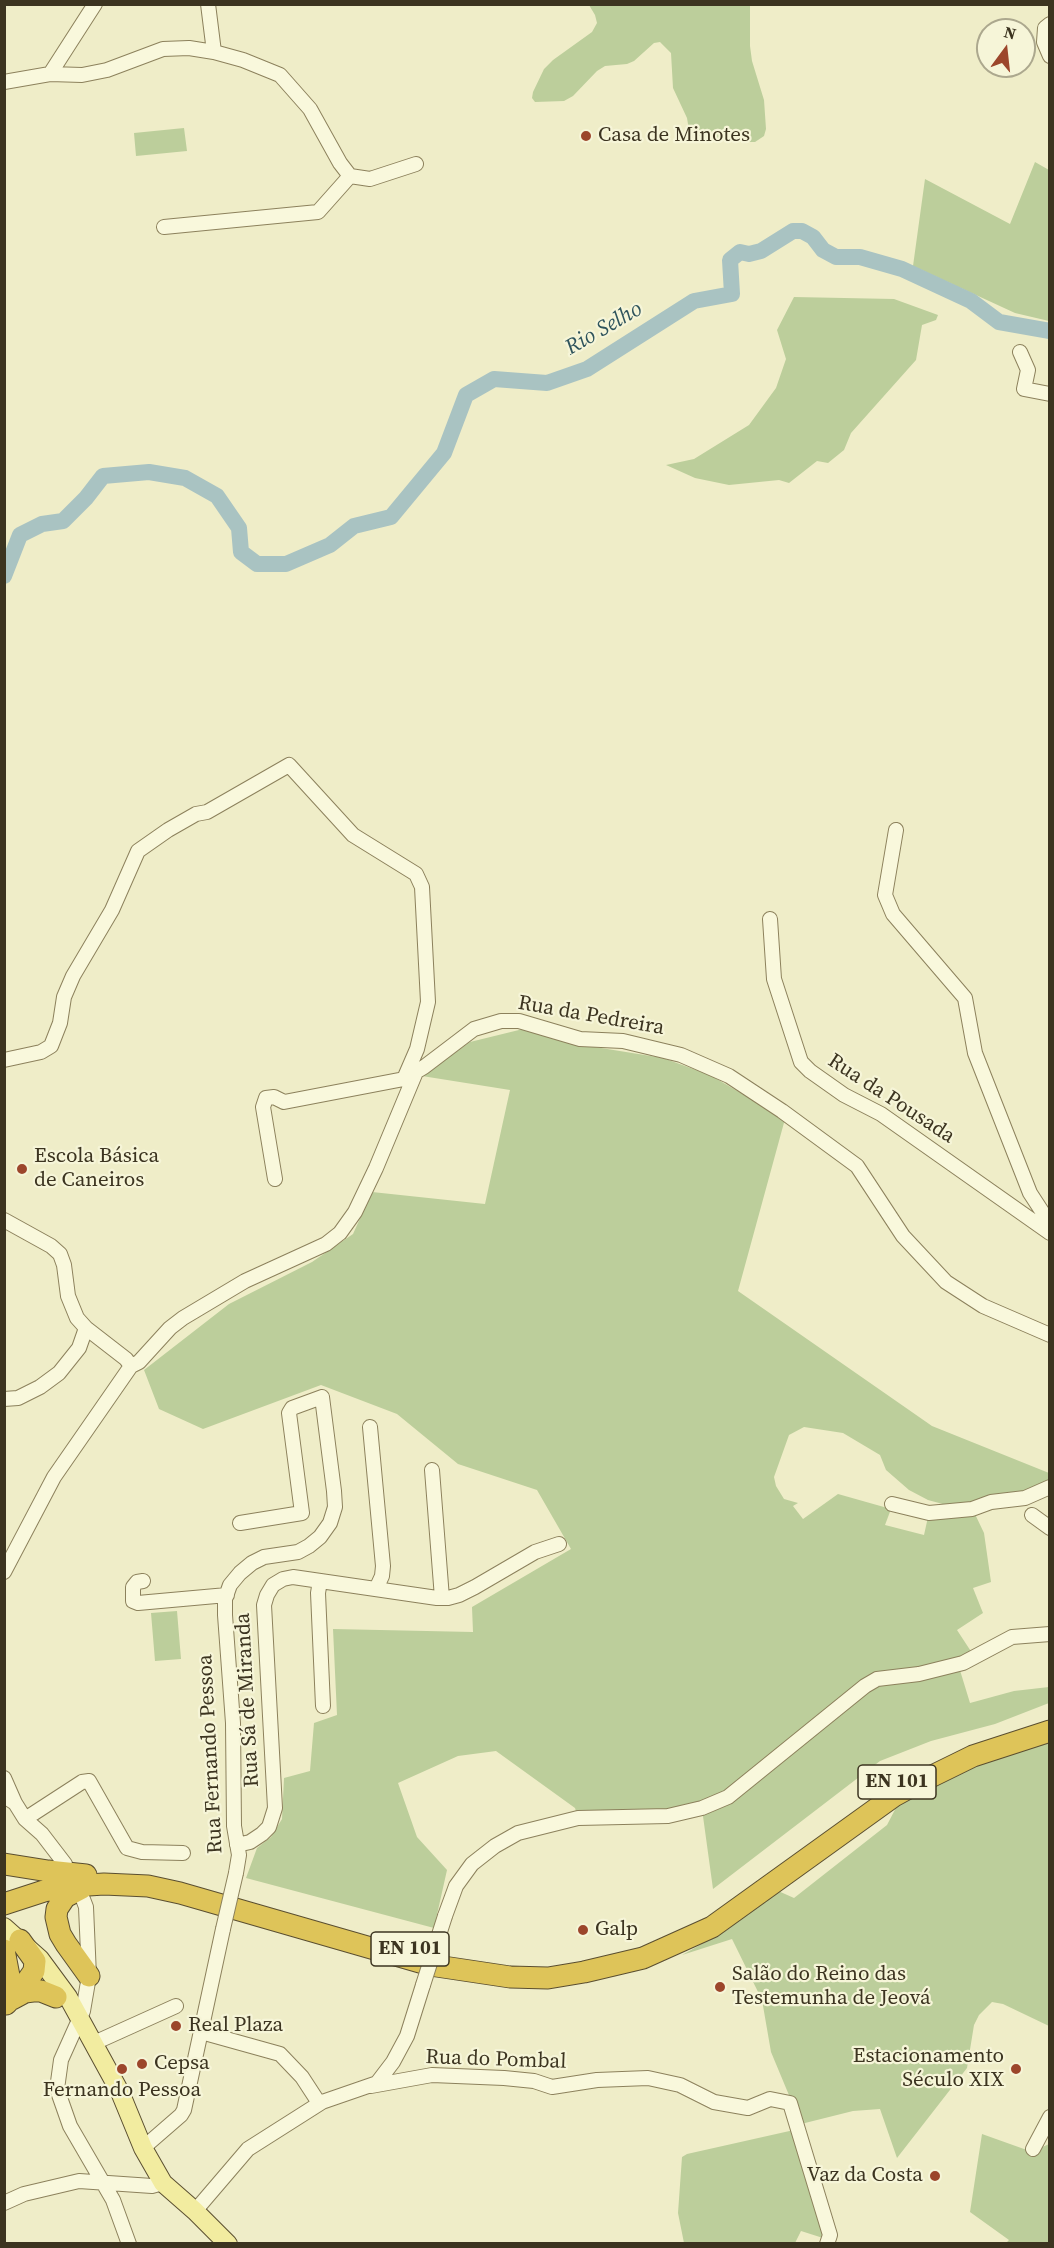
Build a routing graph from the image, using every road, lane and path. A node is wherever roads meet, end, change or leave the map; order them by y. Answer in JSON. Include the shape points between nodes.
{"nodes":[{"id":1,"x":95,"y":4,"type":"edge"},
{"id":2,"x":208,"y":4,"type":"edge"},
{"id":3,"x":1050,"y":24,"type":"edge"},
{"id":4,"x":214,"y":52,"type":"junction"},
{"id":5,"x":1050,"y":56,"type":"edge"},
{"id":6,"x":50,"y":74,"type":"junction"},
{"id":7,"x":4,"y":82,"type":"edge"},
{"id":8,"x":416,"y":164,"type":"dead end"},
{"id":9,"x":350,"y":176,"type":"junction"},
{"id":10,"x":164,"y":227,"type":"dead end"},
{"id":11,"x":1020,"y":352,"type":"dead end"},
{"id":12,"x":1050,"y":394,"type":"edge"},
{"id":13,"x":896,"y":830,"type":"dead end"},
{"id":14,"x":770,"y":919,"type":"dead end"},
{"id":15,"x":4,"y":1060,"type":"edge"},
{"id":16,"x":410,"y":1075,"type":"junction"},
{"id":17,"x":275,"y":1179,"type":"dead end"},
{"id":18,"x":1050,"y":1218,"type":"edge"},
{"id":19,"x":4,"y":1220,"type":"edge"},
{"id":20,"x":1050,"y":1233,"type":"edge"},
{"id":21,"x":86,"y":1328,"type":"junction"},
{"id":22,"x":1050,"y":1335,"type":"edge"},
{"id":23,"x":131,"y":1366,"type":"junction"},
{"id":24,"x":4,"y":1399,"type":"edge"},
{"id":25,"x":370,"y":1427,"type":"dead end"},
{"id":26,"x":432,"y":1470,"type":"dead end"},
{"id":27,"x":1050,"y":1487,"type":"edge"},
{"id":28,"x":892,"y":1504,"type":"dead end"},
{"id":29,"x":1032,"y":1515,"type":"dead end"},
{"id":30,"x":240,"y":1523,"type":"dead end"},
{"id":31,"x":1050,"y":1528,"type":"edge"},
{"id":32,"x":559,"y":1544,"type":"dead end"},
{"id":33,"x":4,"y":1572,"type":"edge"},
{"id":34,"x":143,"y":1581,"type":"dead end"},
{"id":35,"x":320,"y":1581,"type":"junction"},
{"id":36,"x":376,"y":1589,"type":"junction"},
{"id":37,"x":227,"y":1595,"type":"junction"},
{"id":38,"x":442,"y":1598,"type":"junction"},
{"id":39,"x":1050,"y":1634,"type":"edge"},
{"id":40,"x":323,"y":1706,"type":"dead end"},
{"id":41,"x":1050,"y":1720,"type":"edge"},
{"id":42,"x":1050,"y":1731,"type":"edge"},
{"id":43,"x":4,"y":1778,"type":"edge"},
{"id":44,"x":10,"y":1799,"type":"edge"},
{"id":45,"x":25,"y":1819,"type":"junction"},
{"id":46,"x":237,"y":1845,"type":"junction"},
{"id":47,"x":183,"y":1853,"type":"dead end"},
{"id":48,"x":4,"y":1864,"type":"edge"},
{"id":49,"x":65,"y":1864,"type":"dead end"},
{"id":50,"x":85,"y":1884,"type":"junction"},
{"id":51,"x":7,"y":1900,"type":"edge"},
{"id":52,"x":8,"y":1940,"type":"edge"},
{"id":53,"x":34,"y":1971,"type":"junction"},
{"id":54,"x":89,"y":1976,"type":"junction"},
{"id":55,"x":56,"y":1996,"type":"junction"},
{"id":56,"x":5,"y":1999,"type":"edge"},
{"id":57,"x":176,"y":2006,"type":"dead end"},
{"id":58,"x":79,"y":2019,"type":"junction"},
{"id":59,"x":201,"y":2032,"type":"junction"},
{"id":60,"x":94,"y":2043,"type":"junction"},
{"id":61,"x":371,"y":2086,"type":"junction"},
{"id":62,"x":322,"y":2102,"type":"junction"},
{"id":63,"x":1050,"y":2117,"type":"edge"},
{"id":64,"x":143,"y":2148,"type":"junction"},
{"id":65,"x":1033,"y":2149,"type":"dead end"},
{"id":66,"x":102,"y":2182,"type":"junction"},
{"id":67,"x":163,"y":2183,"type":"junction"},
{"id":68,"x":4,"y":2204,"type":"edge"},
{"id":69,"x":195,"y":2211,"type":"junction"},
{"id":70,"x":129,"y":2244,"type":"edge"},
{"id":71,"x":228,"y":2244,"type":"edge"},
{"id":72,"x":827,"y":2244,"type":"edge"}],
"edges":[{"from":1,"to":6,"type":"street"},
{"from":2,"to":4,"type":"street"},
{"from":3,"to":5,"type":"street","via":[[1045,28],[1044,42]]},
{"from":4,"to":6,"type":"street","via":[[163,49],[82,75]]},
{"from":4,"to":9,"type":"street","via":[[280,75],[310,109]]},
{"from":6,"to":7,"type":"street"},
{"from":8,"to":9,"type":"street","via":[[370,179]]},
{"from":9,"to":10,"type":"street","via":[[318,212]]},
{"from":11,"to":12,"type":"street","via":[[1028,370],[1024,389]]},
{"from":13,"to":18,"type":"street","via":[[885,895],[893,914],[965,998],[975,1053],[1030,1193]]},
{"from":14,"to":20,"type":"street","name":"Rua da Pousada","via":[[774,980],[801,1062]]},
{"from":15,"to":16,"type":"street","via":[[51,1046],[73,976],[108,918],[138,851],[196,814],[207,812],[289,765],[353,835],[416,874],[422,887],[428,1002]]},
{"from":16,"to":17,"type":"street","name":"Rua da Pedreira","via":[[284,1102],[266,1098],[263,1107]]},
{"from":16,"to":22,"type":"street","name":"Rua da Pedreira","via":[[474,1029],[501,1022],[519,1021],[580,1039],[623,1041],[681,1054],[729,1076],[857,1166],[903,1236],[946,1282],[983,1306]]},
{"from":16,"to":23,"type":"street","via":[[376,1168],[340,1233],[327,1244],[245,1281],[183,1318]]},
{"from":19,"to":21,"type":"street","via":[[60,1254],[71,1306]]},
{"from":21,"to":23,"type":"street"},
{"from":21,"to":24,"type":"street","via":[[79,1348],[58,1372],[40,1387],[18,1398]]},
{"from":23,"to":33,"type":"street","via":[[54,1478]]},
{"from":25,"to":36,"type":"street","via":[[383,1566]]},
{"from":26,"to":38,"type":"street"},
{"from":27,"to":28,"type":"street","via":[[1025,1498],[972,1509],[929,1513]]},
{"from":29,"to":31,"type":"street"},
{"from":30,"to":37,"type":"street","via":[[302,1513],[288,1413],[291,1408],[322,1397],[334,1491],[330,1523],[304,1549],[252,1563],[230,1585]]},
{"from":32,"to":38,"type":"street","name":"Rua Sá de Miranda","via":[[535,1552],[459,1595]]},
{"from":34,"to":37,"type":"street","via":[[133,1587],[133,1601],[138,1603]]},
{"from":35,"to":36,"type":"street","name":"Rua Sá de Miranda"},
{"from":35,"to":40,"type":"street"},
{"from":35,"to":46,"type":"street","name":"Rua Sá de Miranda","via":[[283,1579],[267,1594],[264,1605],[274,1808],[262,1834]]},
{"from":36,"to":38,"type":"street","name":"Rua Sá de Miranda"},
{"from":37,"to":46,"type":"street","name":"Rua Fernando Pessoa"},
{"from":39,"to":61,"type":"street","bridge":true,"via":[[1012,1637],[963,1664],[877,1679],[728,1797],[702,1808],[668,1816],[578,1818],[518,1833],[495,1846],[472,1864],[456,1886],[407,2036],[383,2077]]},
{"from":41,"to":50,"type":"highway","number":"EN 101","via":[[967,1746],[921,1768],[871,1798],[710,1912],[674,1932],[635,1949],[548,1968],[511,1968],[435,1956],[164,1879],[126,1873]]},
{"from":42,"to":50,"type":"highway","number":"EN 101","via":[[972,1756],[894,1796],[711,1927],[643,1958],[548,1978],[510,1977],[430,1965],[163,1888]]},
{"from":43,"to":44,"type":"street"},
{"from":44,"to":45,"type":"street"},
{"from":45,"to":47,"type":"street","via":[[88,1781],[127,1848]]},
{"from":45,"to":49,"type":"street"},
{"from":46,"to":59,"type":"street","name":"Rua Fernando Pessoa","bridge":true,"via":[[236,1873]]},
{"from":48,"to":50,"type":"highway","via":[[48,1871]]},
{"from":50,"to":51,"type":"highway","number":"EN 101","via":[[44,1881]]},
{"from":50,"to":54,"type":"street"},
{"from":50,"to":54,"type":"highway","via":[[65,1897],[56,1917],[60,1934]]},
{"from":52,"to":53,"type":"highway","via":[[35,1961]]},
{"from":52,"to":56,"type":"highway"},
{"from":52,"to":58,"type":"main road","via":[[40,1959],[59,1982]]},
{"from":53,"to":55,"type":"main road"},
{"from":53,"to":56,"type":"highway"},
{"from":54,"to":58,"type":"street"},
{"from":55,"to":56,"type":"highway","via":[[42,1991],[25,1992]]},
{"from":55,"to":58,"type":"main road"},
{"from":57,"to":60,"type":"street"},
{"from":58,"to":60,"type":"main road"},
{"from":58,"to":66,"type":"street","via":[[61,2060],[57,2089],[70,2126]]},
{"from":59,"to":62,"type":"street","via":[[280,2054]]},
{"from":59,"to":64,"type":"street","name":"Rua Fernando Pessoa","via":[[184,2110]]},
{"from":60,"to":64,"type":"main road"},
{"from":61,"to":62,"type":"street"},
{"from":61,"to":72,"type":"street","name":"Rua do Pombal","via":[[432,2075],[504,2078],[552,2087],[648,2078],[680,2085],[714,2102],[748,2108],[770,2099],[790,2103],[830,2235]]},
{"from":62,"to":69,"type":"street","via":[[248,2149]]},
{"from":63,"to":65,"type":"street"},
{"from":64,"to":67,"type":"main road"},
{"from":66,"to":67,"type":"street","via":[[152,2186]]},
{"from":66,"to":68,"type":"street","via":[[53,2186]]},
{"from":66,"to":70,"type":"street"},
{"from":67,"to":69,"type":"main road"},
{"from":69,"to":71,"type":"main road"}]}
